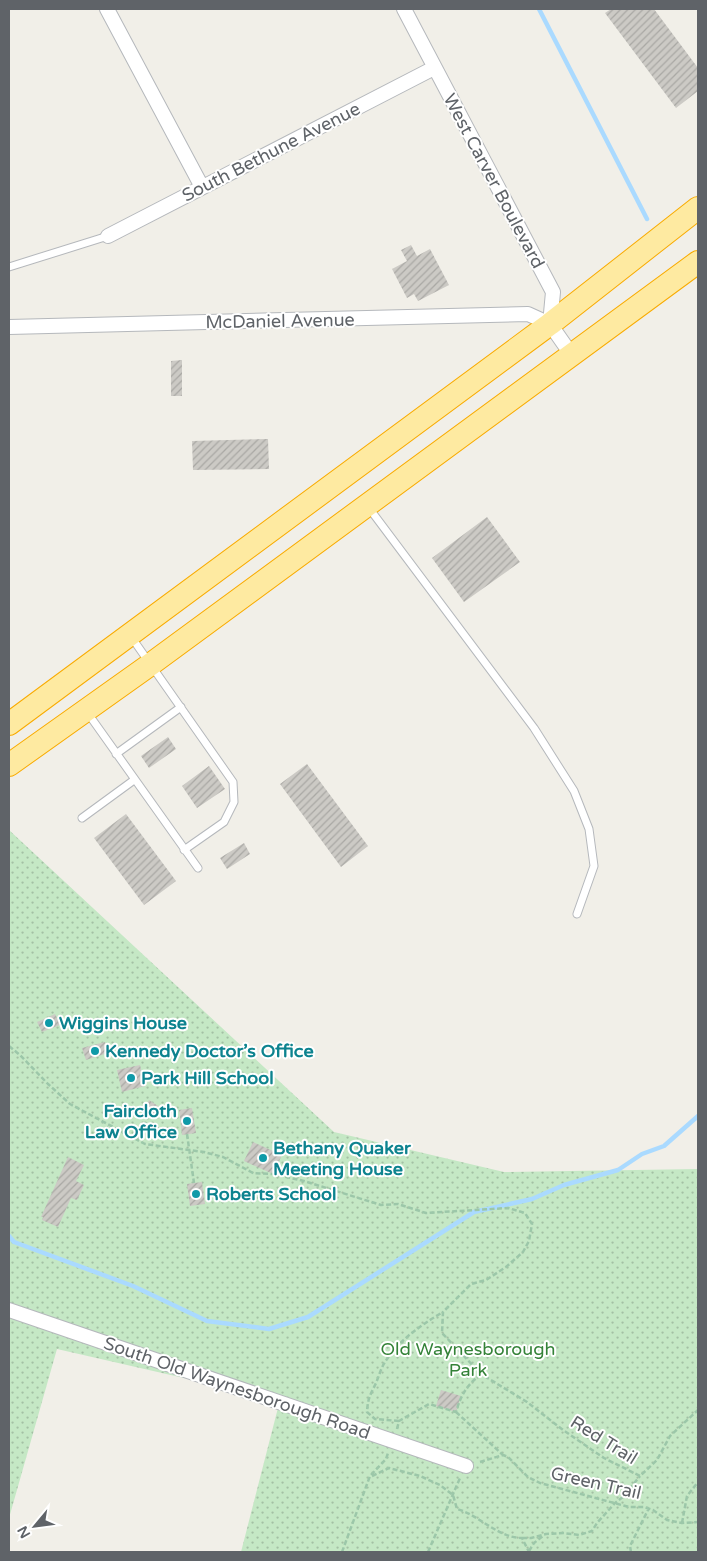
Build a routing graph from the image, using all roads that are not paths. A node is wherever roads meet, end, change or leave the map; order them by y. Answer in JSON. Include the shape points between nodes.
{"nodes":[{"id":1,"x":107,"y":9,"type":"edge"},
{"id":2,"x":404,"y":9,"type":"edge"},
{"id":3,"x":434,"y":68,"type":"junction"},
{"id":4,"x":202,"y":188,"type":"junction"},
{"id":5,"x":698,"y":208,"type":"edge"},
{"id":6,"x":108,"y":236,"type":"joint"},
{"id":7,"x":698,"y":262,"type":"edge"},
{"id":8,"x":9,"y":267,"type":"edge"},
{"id":9,"x":550,"y":324,"type":"junction"},
{"id":10,"x":9,"y":327,"type":"edge"},
{"id":11,"x":571,"y":354,"type":"junction"},
{"id":12,"x":367,"y":505,"type":"junction"},
{"id":13,"x":130,"y":635,"type":"junction"},
{"id":14,"x":151,"y":664,"type":"junction"},
{"id":15,"x":181,"y":707,"type":"junction"},
{"id":16,"x":85,"y":710,"type":"junction"},
{"id":17,"x":9,"y":724,"type":"edge"},
{"id":18,"x":116,"y":754,"type":"junction"},
{"id":19,"x":9,"y":765,"type":"edge"},
{"id":20,"x":134,"y":780,"type":"junction"},
{"id":21,"x":82,"y":818,"type":"dead end"},
{"id":22,"x":184,"y":850,"type":"junction"},
{"id":23,"x":198,"y":868,"type":"dead end"},
{"id":24,"x":577,"y":914,"type":"dead end"},
{"id":25,"x":9,"y":1310,"type":"edge"},
{"id":26,"x":466,"y":1466,"type":"road end"}],
"edges":[{"from":1,"to":4,"type":"street"},
{"from":2,"to":3,"type":"street","name":"West Carver Boulevard"},
{"from":3,"to":4,"type":"street","name":"South Bethune Avenue"},
{"from":3,"to":9,"type":"street","name":"West Carver Boulevard","via":[[553,292]]},
{"from":4,"to":6,"type":"street","name":"South Bethune Avenue"},
{"from":5,"to":9,"type":"highway"},
{"from":6,"to":8,"type":"lane"},
{"from":7,"to":11,"type":"highway"},
{"from":9,"to":10,"type":"street","name":"McDaniel Avenue","via":[[528,314]]},
{"from":9,"to":11,"type":"street"},
{"from":9,"to":13,"type":"highway"},
{"from":11,"to":12,"type":"highway"},
{"from":12,"to":14,"type":"highway"},
{"from":12,"to":24,"type":"lane","via":[[534,728],[574,791],[589,829],[594,866]]},
{"from":13,"to":14,"type":"lane"},
{"from":13,"to":17,"type":"highway"},
{"from":14,"to":15,"type":"lane"},
{"from":14,"to":16,"type":"highway"},
{"from":15,"to":18,"type":"lane"},
{"from":15,"to":22,"type":"lane","via":[[233,782],[234,802],[224,822]]},
{"from":16,"to":18,"type":"lane"},
{"from":16,"to":19,"type":"highway"},
{"from":18,"to":20,"type":"lane"},
{"from":20,"to":21,"type":"lane"},
{"from":20,"to":22,"type":"lane"},
{"from":22,"to":23,"type":"lane"},
{"from":25,"to":26,"type":"street","name":"South Old Waynesborough Road"}]}
